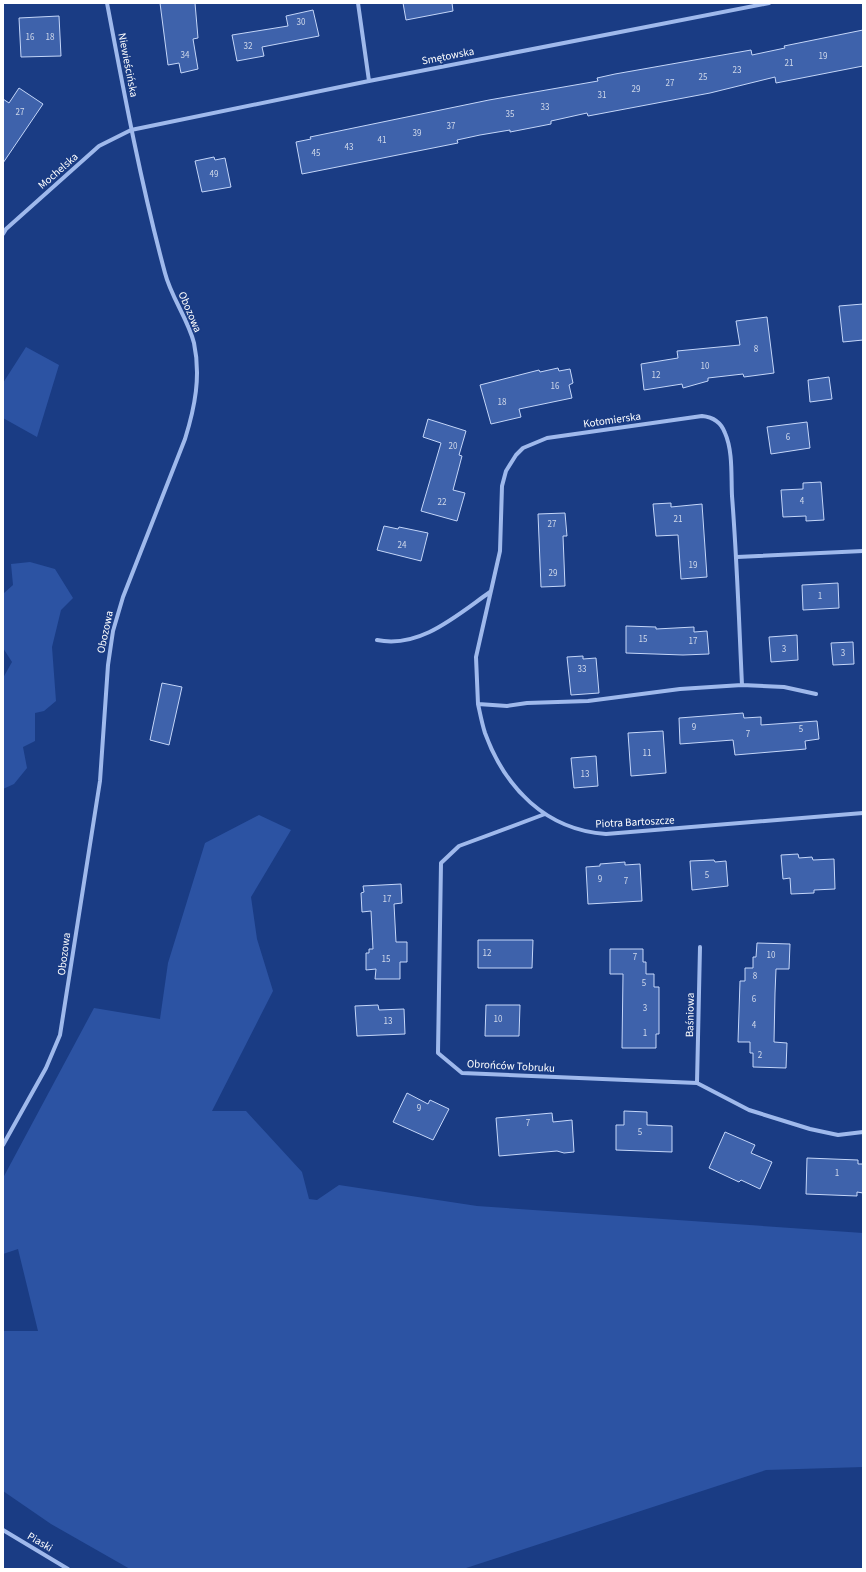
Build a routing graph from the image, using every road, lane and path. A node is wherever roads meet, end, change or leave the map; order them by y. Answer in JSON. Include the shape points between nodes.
{"nodes":[{"id":1,"x":107,"y":3,"type":"edge"},
{"id":2,"x":358,"y":3,"type":"edge"},
{"id":3,"x":769,"y":3,"type":"edge"},
{"id":4,"x":369,"y":81,"type":"junction"},
{"id":5,"x":131,"y":130,"type":"junction"},
{"id":6,"x":3,"y":234,"type":"edge"},
{"id":7,"x":863,"y":551,"type":"edge"},
{"id":8,"x":737,"y":557,"type":"junction"},
{"id":9,"x":490,"y":592,"type":"junction"},
{"id":10,"x":377,"y":640,"type":"dead end"},
{"id":11,"x":742,"y":685,"type":"junction"},
{"id":12,"x":816,"y":694,"type":"dead end"},
{"id":13,"x":478,"y":704,"type":"junction"},
{"id":14,"x":863,"y":813,"type":"edge"},
{"id":15,"x":545,"y":814,"type":"junction"},
{"id":16,"x":700,"y":947,"type":"dead end"},
{"id":17,"x":697,"y":1083,"type":"junction"},
{"id":18,"x":863,"y":1132,"type":"edge"},
{"id":19,"x":3,"y":1145,"type":"edge"},
{"id":20,"x":3,"y":1530,"type":"edge"},
{"id":21,"x":68,"y":1569,"type":"edge"}],
"edges":[{"from":1,"to":5,"type":"street","name":"Niewieścińska"},
{"from":2,"to":4,"type":"street"},
{"from":3,"to":4,"type":"street","name":"Smętowska"},
{"from":4,"to":5,"type":"street","name":"Smętowska"},
{"from":5,"to":6,"type":"street","name":"Mochelska","via":[[99,146]]},
{"from":5,"to":19,"type":"street","name":"Obozowa","via":[[165,274],[194,343],[197,386],[185,439],[112,631],[100,781],[60,1035],[46,1068]]},
{"from":7,"to":8,"type":"street"},
{"from":8,"to":9,"type":"street","name":"Kotomierska","via":[[726,434],[716,420],[697,417],[546,438],[523,448],[510,463],[502,486],[500,551]]},
{"from":8,"to":11,"type":"street","name":"Kotomierska"},
{"from":9,"to":10,"type":"street","via":[[426,634],[410,641]]},
{"from":9,"to":13,"type":"street","name":"Kotomierska","via":[[476,657]]},
{"from":11,"to":12,"type":"street","via":[[784,687]]},
{"from":11,"to":13,"type":"street","via":[[680,689],[588,701],[507,706]]},
{"from":13,"to":15,"type":"street","name":"Piotra Bartoszcze","via":[[485,733],[506,776]]},
{"from":14,"to":15,"type":"street","name":"Piotra Bartoszcze","via":[[606,834],[586,832],[558,822]]},
{"from":15,"to":17,"type":"street","name":"Obrońców Tobruku","via":[[459,846],[441,863],[438,1053],[462,1073]]},
{"from":16,"to":17,"type":"street","name":"Baśniowa"},
{"from":17,"to":18,"type":"street","name":"Obrońców Tobruku","via":[[749,1110],[810,1129],[838,1135]]},
{"from":20,"to":21,"type":"street","name":"Piaski"}]}
